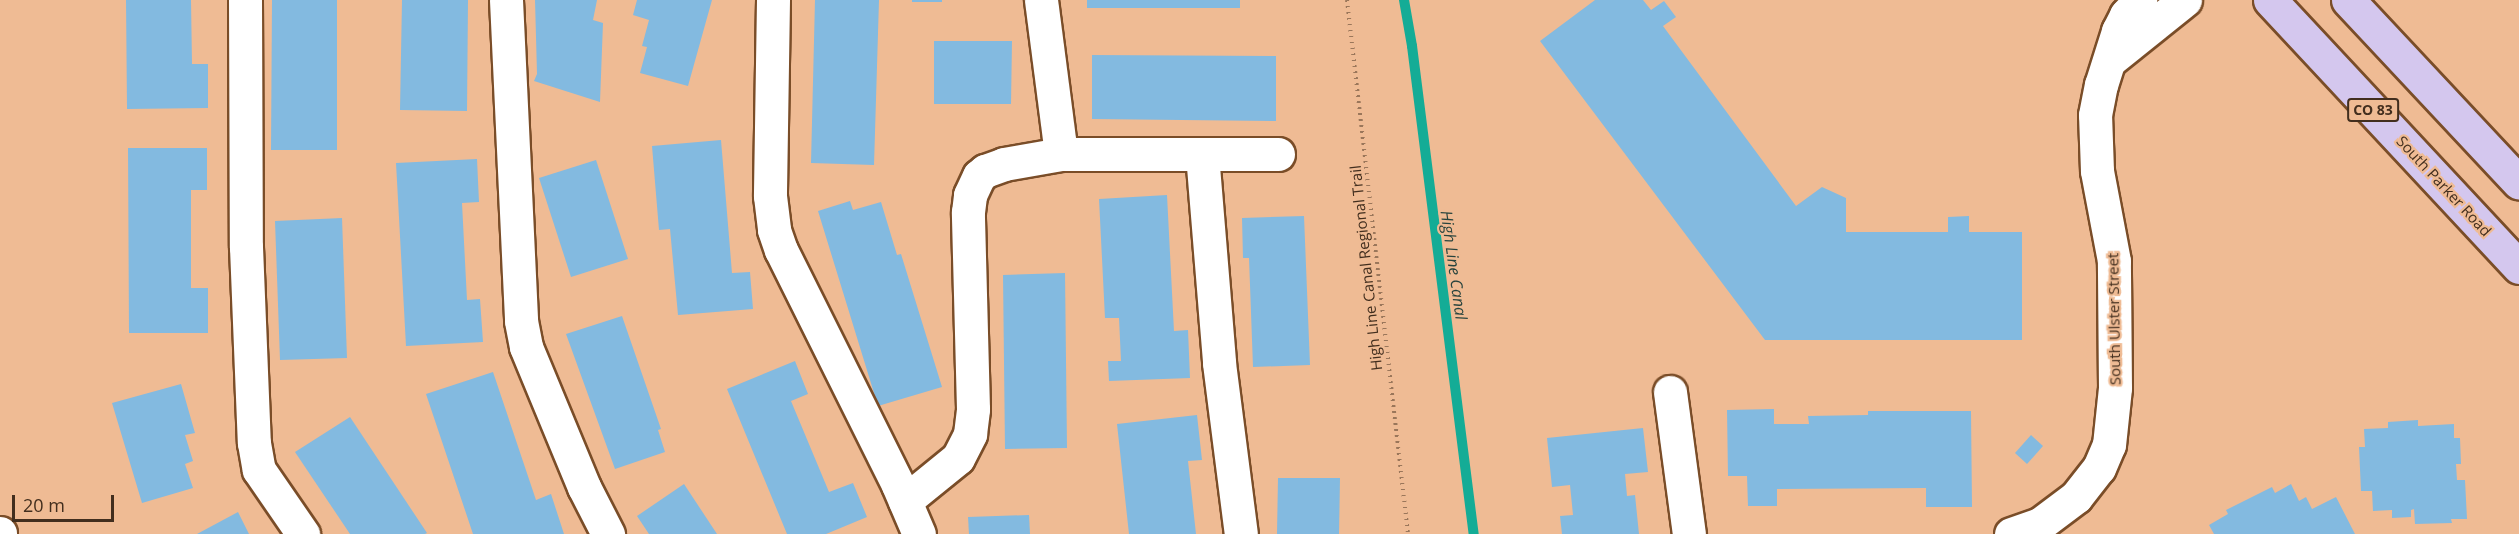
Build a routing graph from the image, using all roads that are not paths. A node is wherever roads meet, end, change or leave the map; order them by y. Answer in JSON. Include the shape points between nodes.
{"nodes":[{"id":1,"x":245,"y":0,"type":"edge"},
{"id":2,"x":506,"y":0,"type":"edge"},
{"id":3,"x":773,"y":0,"type":"edge"},
{"id":4,"x":1041,"y":0,"type":"edge"},
{"id":5,"x":2140,"y":0,"type":"edge"},
{"id":6,"x":2186,"y":0,"type":"edge"},
{"id":7,"x":2270,"y":0,"type":"edge"},
{"id":8,"x":2348,"y":0,"type":"edge"},
{"id":9,"x":2110,"y":60,"type":"junction"},
{"id":10,"x":1061,"y":154,"type":"junction"},
{"id":11,"x":1202,"y":154,"type":"junction"},
{"id":12,"x":1278,"y":154,"type":"dead end"},
{"id":13,"x":2519,"y":183,"type":"edge"},
{"id":14,"x":2519,"y":267,"type":"edge"},
{"id":15,"x":1670,"y":392,"type":"dead end"},
{"id":16,"x":907,"y":521,"type":"edge"},
{"id":17,"x":303,"y":534,"type":"edge"},
{"id":18,"x":608,"y":534,"type":"edge"},
{"id":19,"x":1241,"y":534,"type":"edge"},
{"id":20,"x":1689,"y":534,"type":"edge"},
{"id":21,"x":2011,"y":534,"type":"edge"}],
"edges":[{"from":1,"to":17,"type":"street","via":[[246,246],[254,443],[259,470]]},
{"from":2,"to":18,"type":"street","via":[[521,321],[526,347],[584,487]]},
{"from":3,"to":16,"type":"street","via":[[770,196],[774,230]]},
{"from":4,"to":10,"type":"street"},
{"from":5,"to":9,"type":"street","name":"South Ulster Street","via":[[2122,22]]},
{"from":6,"to":9,"type":"street"},
{"from":7,"to":14,"type":"main road","name":"South Parker Road","number":"CO 83"},
{"from":8,"to":13,"type":"main road"},
{"from":9,"to":21,"type":"street","name":"South Ulster Street","via":[[2097,103],[2097,171],[2114,261],[2115,388],[2109,445],[2099,468],[2076,497],[2040,524]]},
{"from":10,"to":11,"type":"street"},
{"from":10,"to":16,"type":"street","via":[[992,168],[974,182],[968,228],[973,409],[970,434],[958,459]]},
{"from":11,"to":12,"type":"street"},
{"from":11,"to":19,"type":"street","via":[[1219,363]]},
{"from":15,"to":20,"type":"street"}]}
